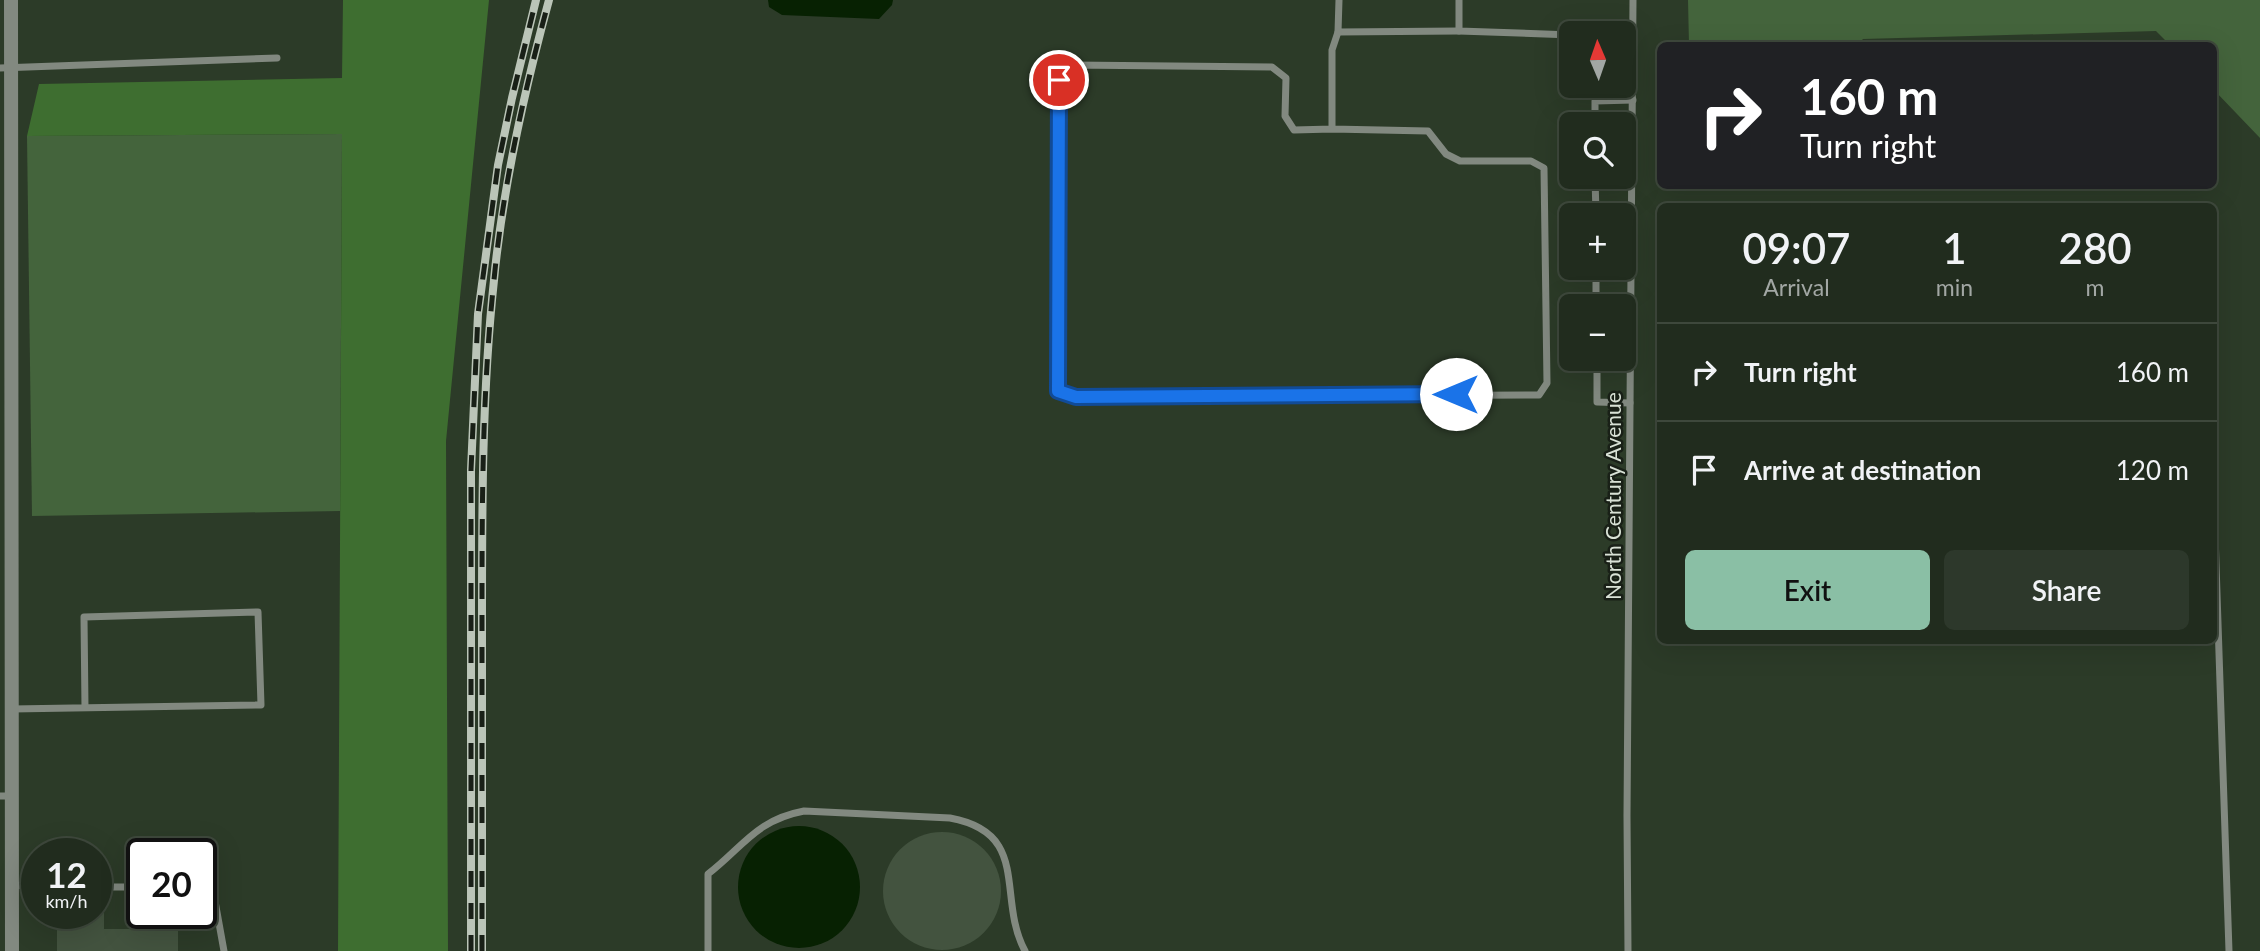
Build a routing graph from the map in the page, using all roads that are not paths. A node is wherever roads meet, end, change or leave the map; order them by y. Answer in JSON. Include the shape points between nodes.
{"nodes":[{"id":1,"x":11,"y":0,"type":"edge"},
{"id":2,"x":1339,"y":0,"type":"edge"},
{"id":3,"x":1459,"y":0,"type":"edge"},
{"id":4,"x":1633,"y":0,"type":"edge"},
{"id":5,"x":1634,"y":21,"type":"edge"},
{"id":6,"x":1459,"y":31,"type":"junction"},
{"id":7,"x":1338,"y":32,"type":"junction"},
{"id":8,"x":1559,"y":35,"type":"edge"},
{"id":9,"x":277,"y":58,"type":"dead end"},
{"id":10,"x":5,"y":68,"type":"edge"},
{"id":11,"x":1633,"y":100,"type":"joint"},
{"id":12,"x":1595,"y":112,"type":"edge"},
{"id":13,"x":1332,"y":129,"type":"junction"},
{"id":14,"x":5,"y":144,"type":"edge"},
{"id":15,"x":1597,"y":371,"type":"edge"},
{"id":16,"x":1630,"y":402,"type":"junction"},
{"id":17,"x":6,"y":411,"type":"edge"},
{"id":18,"x":6,"y":465,"type":"edge"},
{"id":19,"x":2217,"y":594,"type":"edge"},
{"id":20,"x":85,"y":708,"type":"junction"},
{"id":21,"x":11,"y":709,"type":"junction"},
{"id":22,"x":6,"y":726,"type":"edge"},
{"id":23,"x":6,"y":796,"type":"edge"},
{"id":24,"x":12,"y":885,"type":"junction"},
{"id":25,"x":21,"y":885,"type":"edge"},
{"id":26,"x":217,"y":912,"type":"edge"},
{"id":27,"x":12,"y":951,"type":"edge"},
{"id":28,"x":224,"y":951,"type":"edge"},
{"id":29,"x":708,"y":951,"type":"edge"},
{"id":30,"x":1025,"y":951,"type":"edge"},
{"id":31,"x":1628,"y":951,"type":"edge"},
{"id":32,"x":2229,"y":951,"type":"edge"}],
"edges":[{"from":1,"to":10,"type":"street"},
{"from":2,"to":7,"type":"lane"},
{"from":3,"to":6,"type":"lane"},
{"from":4,"to":5,"type":"lane","name":"North Century Avenue"},
{"from":6,"to":7,"type":"lane"},
{"from":6,"to":8,"type":"lane"},
{"from":7,"to":13,"type":"lane","via":[[1332,50]]},
{"from":9,"to":10,"type":"lane"},
{"from":10,"to":14,"type":"street"},
{"from":11,"to":12,"type":"lane","via":[[1595,101]]},
{"from":11,"to":16,"type":"lane","name":"North Century Avenue"},
{"from":13,"to":13,"type":"lane","via":[[1428,131],[1446,154],[1460,161],[1531,161],[1544,168],[1547,383],[1539,395],[1076,397],[1058,391],[1059,80],[1072,65],[1272,66],[1286,78],[1285,116],[1294,130]]},
{"from":14,"to":17,"type":"street"},
{"from":15,"to":16,"type":"lane","via":[[1597,402]]},
{"from":16,"to":31,"type":"lane","name":"North Century Avenue"},
{"from":17,"to":18,"type":"street"},
{"from":18,"to":21,"type":"street"},
{"from":19,"to":32,"type":"lane"},
{"from":20,"to":20,"type":"lane","via":[[261,705],[258,612],[84,617]]},
{"from":20,"to":21,"type":"lane"},
{"from":21,"to":22,"type":"street"},
{"from":22,"to":23,"type":"street"},
{"from":23,"to":24,"type":"street"},
{"from":24,"to":25,"type":"lane"},
{"from":24,"to":27,"type":"street"},
{"from":26,"to":28,"type":"lane"},
{"from":29,"to":30,"type":"lane","via":[[708,874],[761,827],[783,815],[804,811],[950,818],[980,827],[1007,862],[1013,915]]}]}
